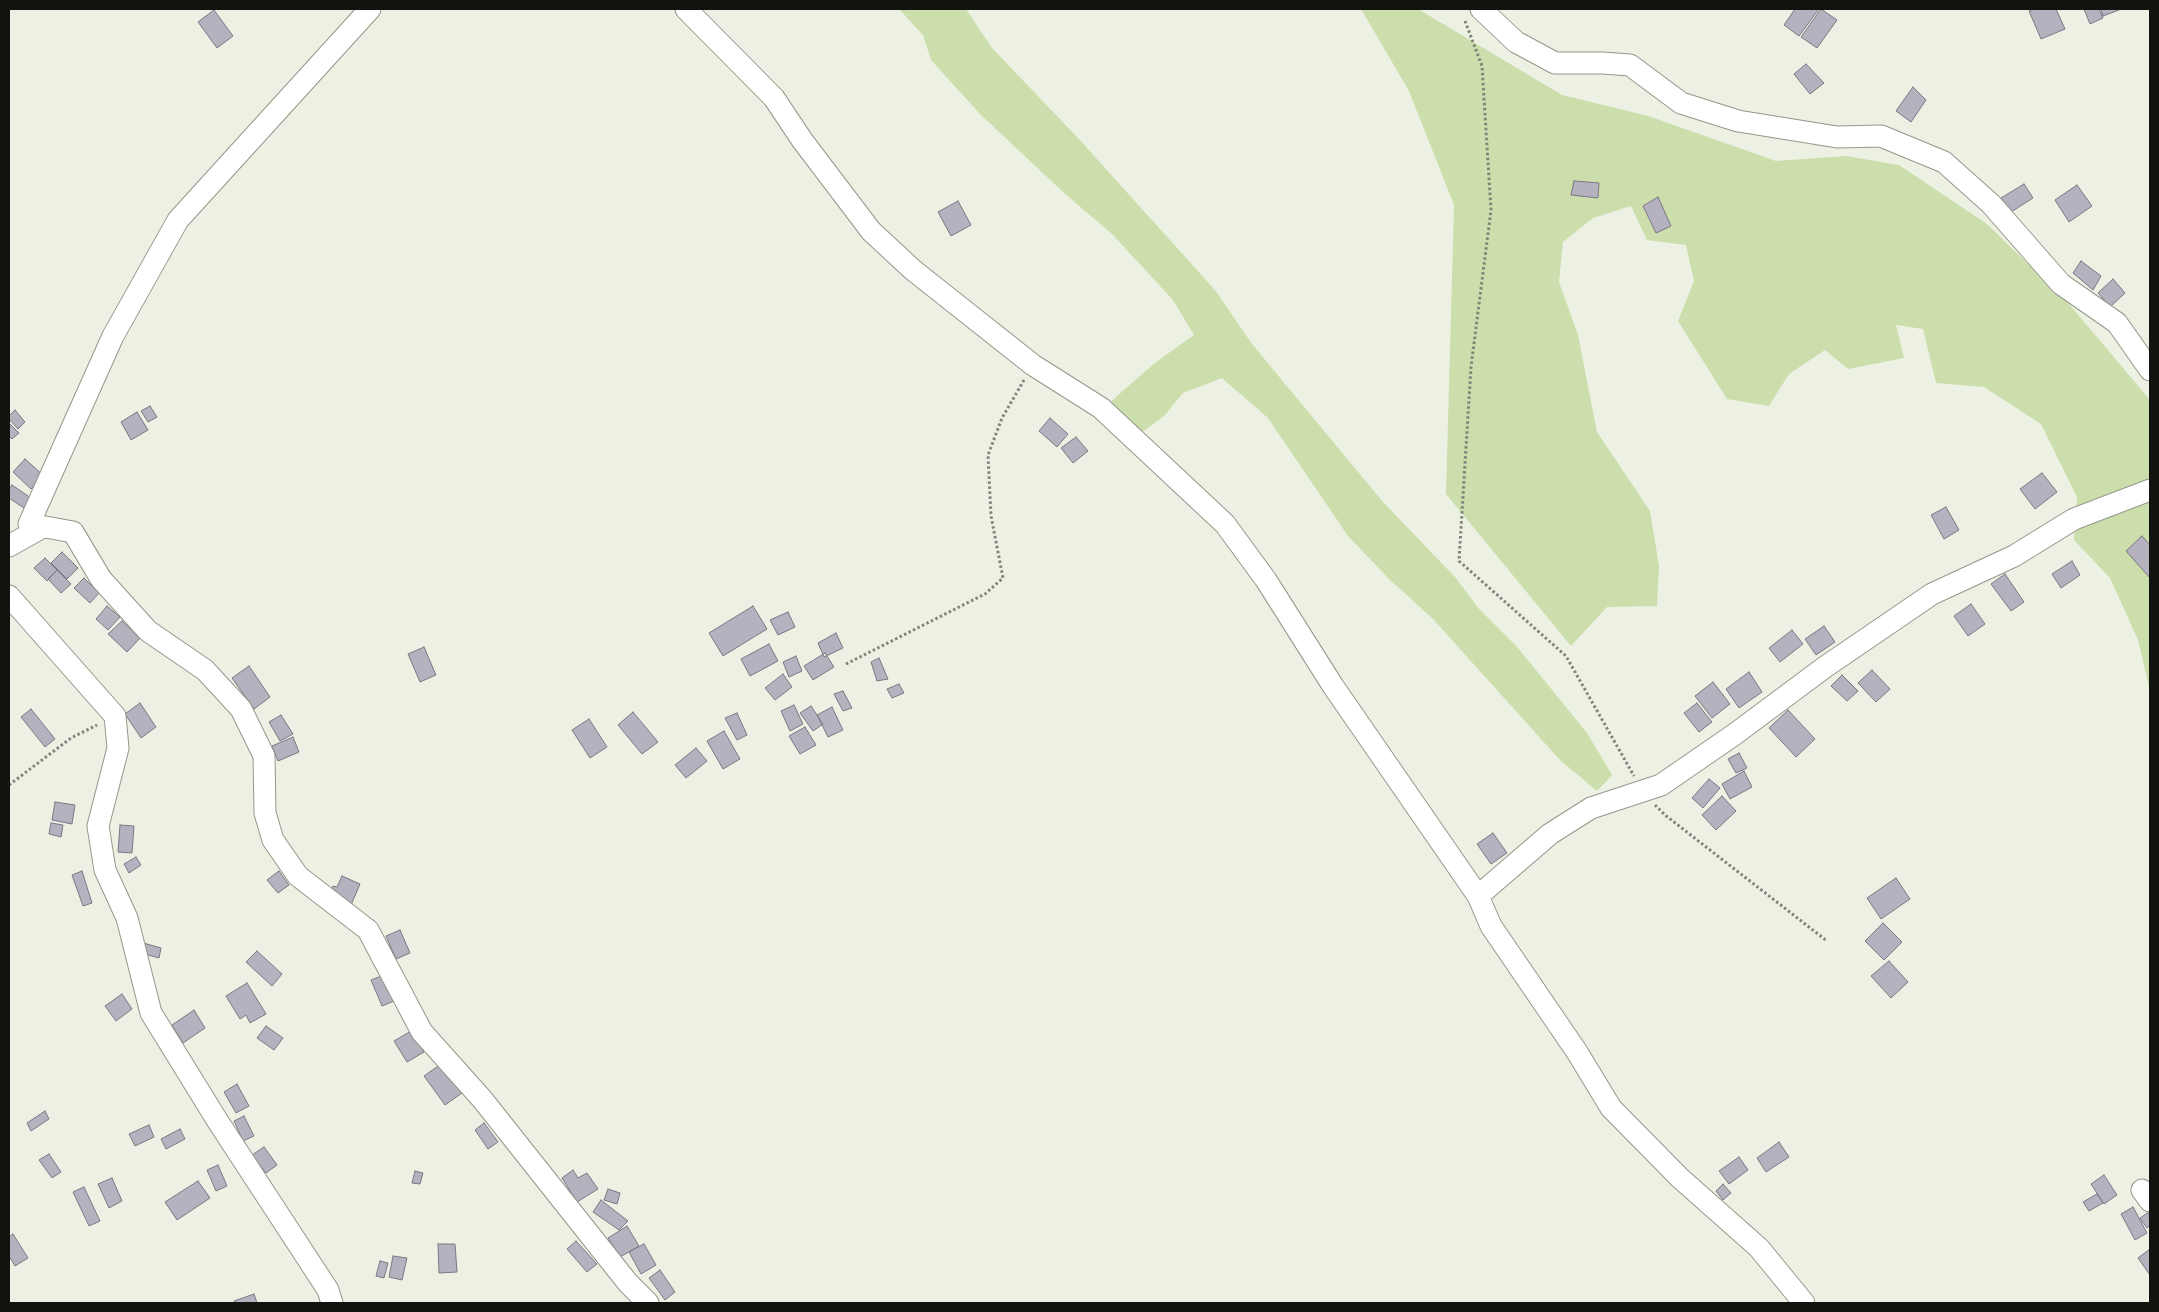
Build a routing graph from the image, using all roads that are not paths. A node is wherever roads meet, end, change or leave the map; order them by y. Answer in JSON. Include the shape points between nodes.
{"nodes":[{"id":1,"x":370,"y":9,"type":"edge"},
{"id":2,"x":686,"y":9,"type":"edge"},
{"id":3,"x":1472,"y":13,"type":"edge"},
{"id":4,"x":2150,"y":370,"type":"edge"},
{"id":5,"x":2150,"y":490,"type":"edge"},
{"id":6,"x":29,"y":524,"type":"junction"},
{"id":7,"x":9,"y":546,"type":"edge"},
{"id":8,"x":9,"y":596,"type":"edge"},
{"id":9,"x":1478,"y":896,"type":"junction"},
{"id":10,"x":332,"y":1303,"type":"edge"},
{"id":11,"x":648,"y":1303,"type":"edge"},
{"id":12,"x":1804,"y":1303,"type":"edge"}],
"edges":[{"from":1,"to":6,"type":"street","via":[[178,220],[113,336]]},
{"from":2,"to":9,"type":"street","via":[[774,98],[871,231],[913,270],[1033,365],[1101,408],[1225,524]]},
{"from":3,"to":4,"type":"street","via":[[1555,63],[1630,65],[1681,103],[1738,121],[1837,137],[1881,136],[1944,162],[1991,204],[2061,284],[2117,323]]},
{"from":5,"to":9,"type":"street","via":[[2074,519],[2014,556],[1932,594],[1661,785],[1591,808],[1550,834]]},
{"from":6,"to":7,"type":"street","via":[[41,528]]},
{"from":6,"to":11,"type":"street","via":[[73,532],[101,579],[148,631],[206,670],[242,709],[264,756],[265,813],[273,840],[298,876],[368,930],[422,1032],[482,1098],[628,1283]]},
{"from":8,"to":10,"type":"street","via":[[115,716],[118,748],[98,826],[105,870],[126,918],[151,1013],[328,1290]]},
{"from":9,"to":12,"type":"street","via":[[1491,926],[1611,1108],[1680,1178],[1759,1248]]}]}
